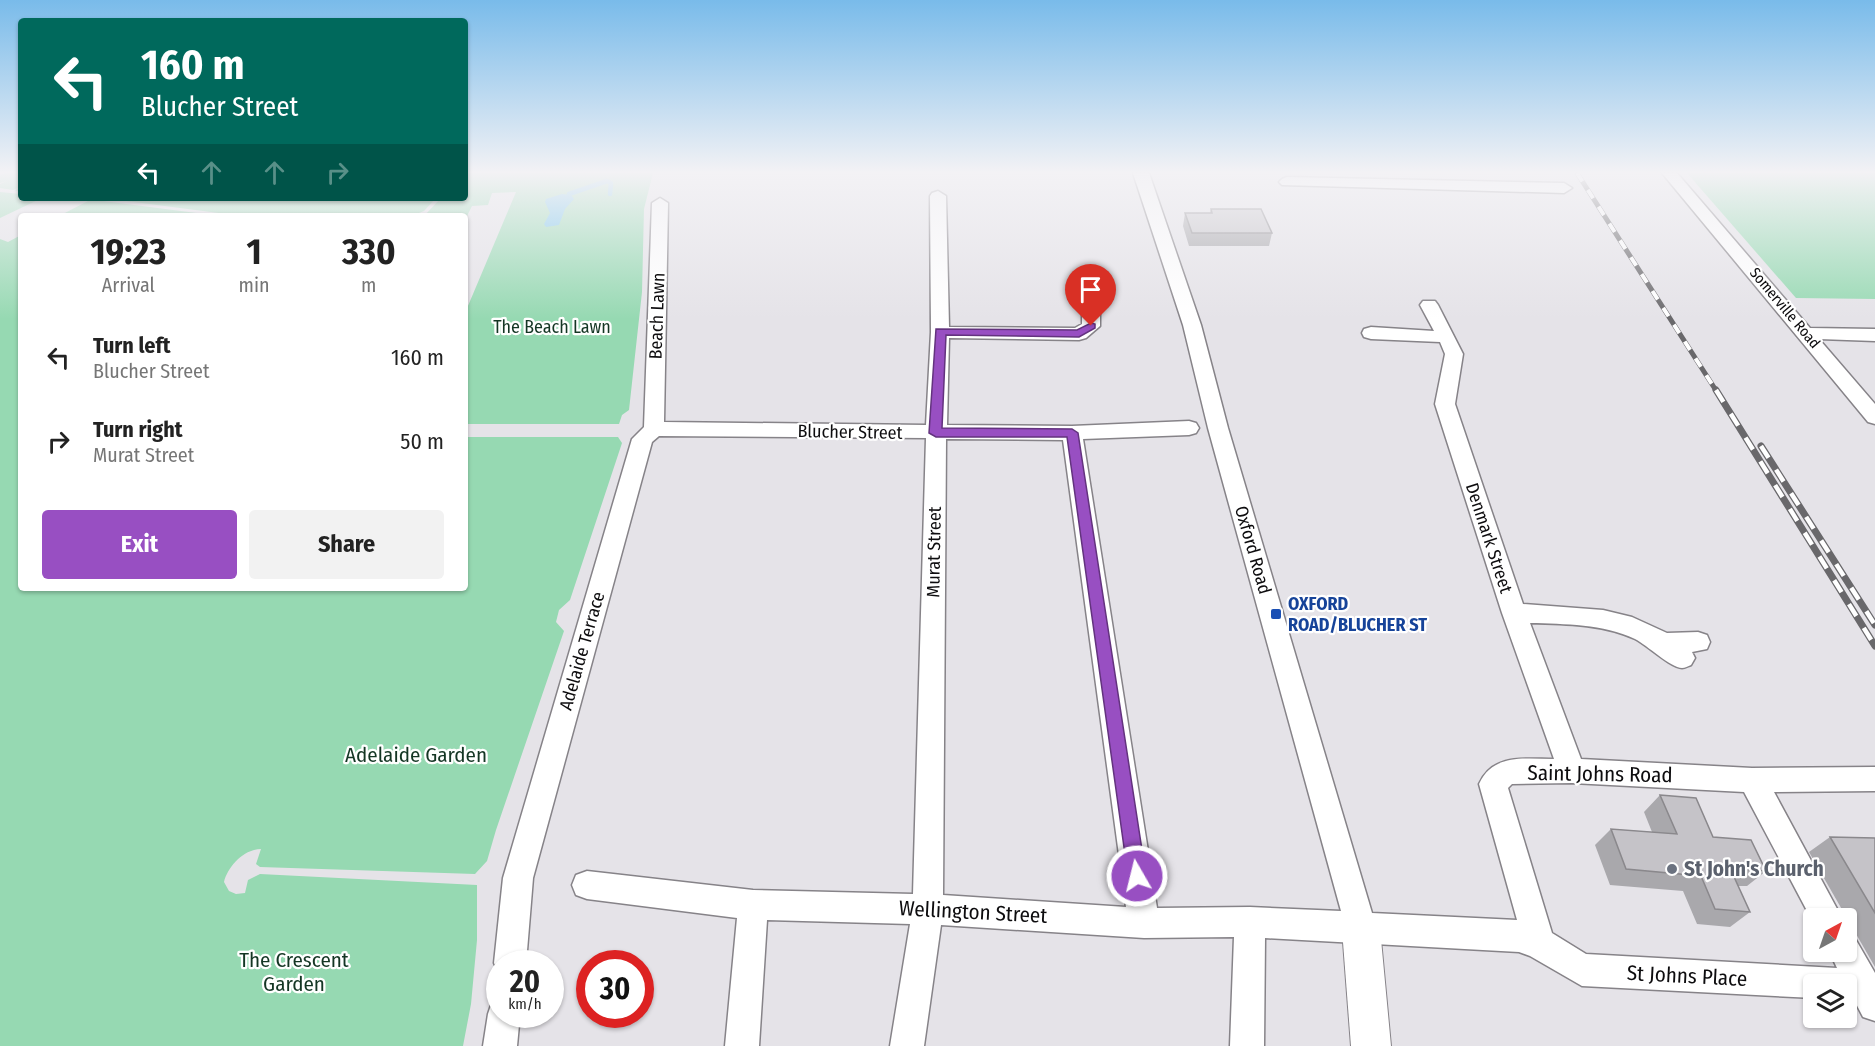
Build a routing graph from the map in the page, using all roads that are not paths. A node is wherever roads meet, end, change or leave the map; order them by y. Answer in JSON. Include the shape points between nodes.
{"nodes":[{"id":1,"x":660,"y":222,"type":"edge"},
{"id":2,"x":938,"y":222,"type":"edge"},
{"id":3,"x":1157,"y":222,"type":"edge"},
{"id":4,"x":1711,"y":222,"type":"edge"},
{"id":5,"x":1429,"y":305,"type":"dead end"},
{"id":6,"x":1091,"y":313,"type":"dead end"},
{"id":7,"x":940,"y":332,"type":"junction"},
{"id":8,"x":1371,"y":333,"type":"dead end"},
{"id":9,"x":1806,"y":333,"type":"junction"},
{"id":10,"x":1875,"y":335,"type":"edge"},
{"id":11,"x":1447,"y":337,"type":"junction"},
{"id":12,"x":1875,"y":417,"type":"edge"},
{"id":13,"x":1190,"y":428,"type":"dead end"},
{"id":14,"x":654,"y":429,"type":"junction"},
{"id":15,"x":936,"y":433,"type":"junction"},
{"id":16,"x":1072,"y":433,"type":"junction"},
{"id":17,"x":1514,"y":613,"type":"junction"},
{"id":18,"x":1682,"y":648,"type":"dead end"},
{"id":19,"x":1572,"y":771,"type":"junction"},
{"id":20,"x":1875,"y":779,"type":"edge"},
{"id":21,"x":1752,"y":780,"type":"junction"},
{"id":22,"x":587,"y":885,"type":"dead end"},
{"id":23,"x":753,"y":905,"type":"junction"},
{"id":24,"x":1822,"y":908,"type":"edge"},
{"id":25,"x":928,"y":909,"type":"junction"},
{"id":26,"x":1144,"y":922,"type":"junction"},
{"id":27,"x":1250,"y":922,"type":"junction"},
{"id":28,"x":1361,"y":929,"type":"junction"},
{"id":29,"x":1539,"y":943,"type":"junction"},
{"id":30,"x":511,"y":950,"type":"edge"},
{"id":31,"x":1803,"y":986,"type":"edge"},
{"id":32,"x":502,"y":1028,"type":"edge"},
{"id":33,"x":500,"y":1046,"type":"edge"},
{"id":34,"x":742,"y":1046,"type":"edge"},
{"id":35,"x":907,"y":1046,"type":"edge"},
{"id":36,"x":1247,"y":1046,"type":"edge"},
{"id":37,"x":1371,"y":1046,"type":"edge"}],
"edges":[{"from":1,"to":14,"type":"street","name":"Beach Lawn"},
{"from":2,"to":7,"type":"street","name":"Murat Street"},
{"from":3,"to":28,"type":"street","name":"Oxford Road","via":[[1192,326]]},
{"from":4,"to":9,"type":"street","name":"Somerville Road"},
{"from":5,"to":11,"type":"street","name":"Denmark Street"},
{"from":6,"to":7,"type":"street","via":[[1091,326],[1079,334],[1015,328]]},
{"from":7,"to":15,"type":"street","name":"Murat Street"},
{"from":8,"to":11,"type":"street"},
{"from":9,"to":10,"type":"street"},
{"from":9,"to":12,"type":"street","name":"Somerville Road"},
{"from":11,"to":17,"type":"street","name":"Denmark Street","via":[[1454,354],[1445,404]]},
{"from":13,"to":16,"type":"street","name":"Blucher Street"},
{"from":14,"to":15,"type":"street","name":"Blucher Street"},
{"from":14,"to":30,"type":"street","name":"Adelaide Terrace","via":[[642,439],[518,878]]},
{"from":15,"to":16,"type":"street","name":"Blucher Street"},
{"from":15,"to":25,"type":"street","name":"Murat Street"},
{"from":16,"to":26,"type":"street"},
{"from":17,"to":18,"type":"street","via":[[1591,617],[1634,627]]},
{"from":17,"to":19,"type":"street","name":"Denmark Street"},
{"from":19,"to":21,"type":"street","name":"Saint Johns Road"},
{"from":19,"to":29,"type":"street","name":"Saint Johns Road","via":[[1506,772],[1493,784]]},
{"from":20,"to":21,"type":"street","name":"Saint Johns Road"},
{"from":21,"to":24,"type":"street"},
{"from":22,"to":23,"type":"street","name":"Wellington Street"},
{"from":23,"to":25,"type":"street","name":"Wellington Street"},
{"from":23,"to":34,"type":"street"},
{"from":25,"to":26,"type":"street","name":"Wellington Street"},
{"from":25,"to":35,"type":"street","name":"Murat Street"},
{"from":26,"to":27,"type":"street","name":"Wellington Street"},
{"from":27,"to":28,"type":"street","name":"Wellington Street"},
{"from":27,"to":36,"type":"street"},
{"from":28,"to":29,"type":"street","via":[[1519,936]]},
{"from":28,"to":37,"type":"street"},
{"from":29,"to":31,"type":"street","name":"St Johns Place","via":[[1582,970]]},
{"from":32,"to":33,"type":"street"}]}
